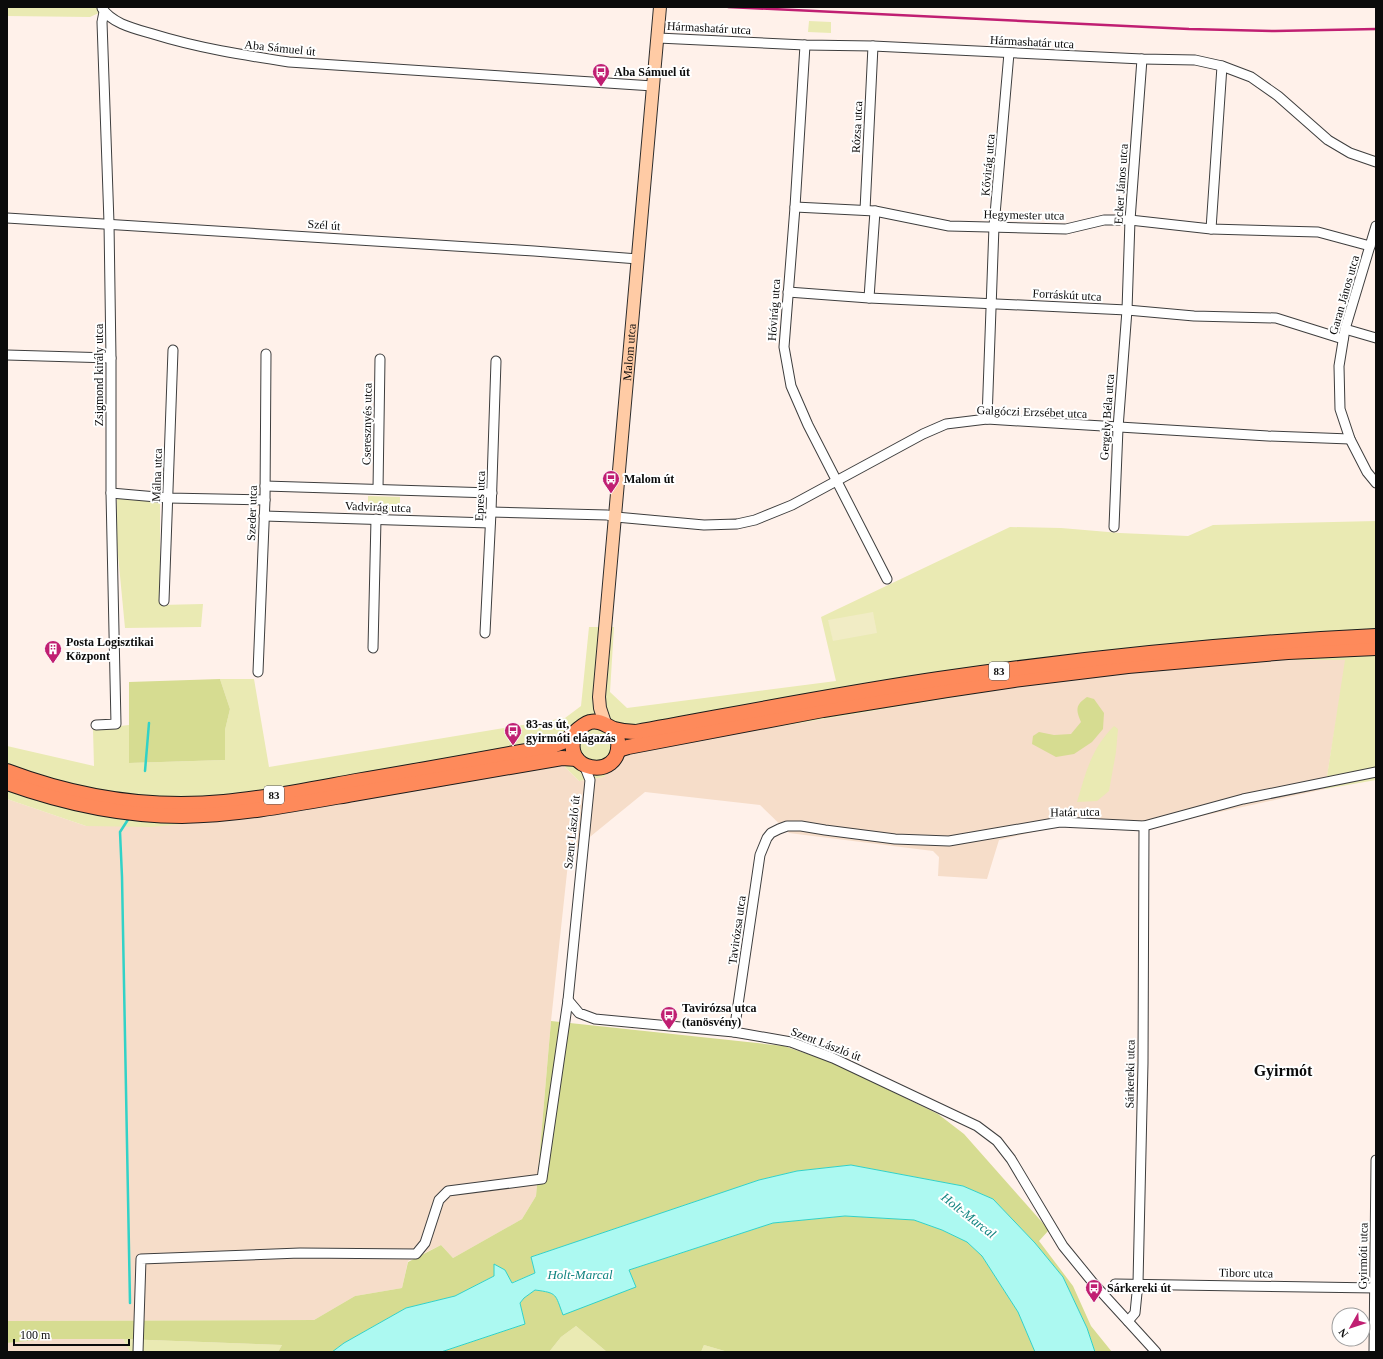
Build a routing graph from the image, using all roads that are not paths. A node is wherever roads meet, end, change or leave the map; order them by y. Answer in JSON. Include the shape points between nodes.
{"nodes":[{"id":1,"x":660,"y":7,"type":"edge"},
{"id":2,"x":103,"y":9,"type":"edge"},
{"id":3,"x":658,"y":38,"type":"junction"},
{"id":4,"x":805,"y":44,"type":"junction"},
{"id":5,"x":873,"y":46,"type":"junction"},
{"id":6,"x":1009,"y":53,"type":"junction"},
{"id":7,"x":1142,"y":59,"type":"junction"},
{"id":8,"x":1222,"y":66,"type":"junction"},
{"id":9,"x":653,"y":86,"type":"junction"},
{"id":10,"x":1376,"y":162,"type":"edge"},
{"id":11,"x":795,"y":207,"type":"junction"},
{"id":12,"x":865,"y":210,"type":"junction"},
{"id":13,"x":875,"y":211,"type":"junction"},
{"id":14,"x":7,"y":218,"type":"edge"},
{"id":15,"x":1130,"y":220,"type":"junction"},
{"id":16,"x":109,"y":223,"type":"junction"},
{"id":17,"x":994,"y":226,"type":"junction"},
{"id":18,"x":1376,"y":226,"type":"edge"},
{"id":19,"x":1210,"y":230,"type":"junction"},
{"id":20,"x":1370,"y":246,"type":"junction"},
{"id":21,"x":638,"y":259,"type":"junction"},
{"id":22,"x":788,"y":292,"type":"junction"},
{"id":23,"x":869,"y":298,"type":"junction"},
{"id":24,"x":992,"y":303,"type":"junction"},
{"id":25,"x":1127,"y":310,"type":"junction"},
{"id":26,"x":1345,"y":329,"type":"junction"},
{"id":27,"x":1343,"y":338,"type":"junction"},
{"id":28,"x":1376,"y":338,"type":"edge"},
{"id":29,"x":173,"y":350,"type":"dead end"},
{"id":30,"x":266,"y":354,"type":"dead end"},
{"id":31,"x":7,"y":355,"type":"edge"},
{"id":32,"x":111,"y":358,"type":"junction"},
{"id":33,"x":380,"y":359,"type":"dead end"},
{"id":34,"x":496,"y":360,"type":"dead end"},
{"id":35,"x":987,"y":419,"type":"junction"},
{"id":36,"x":1118,"y":428,"type":"junction"},
{"id":37,"x":1350,"y":439,"type":"junction"},
{"id":38,"x":837,"y":480,"type":"junction"},
{"id":39,"x":1376,"y":483,"type":"edge"},
{"id":40,"x":265,"y":486,"type":"junction"},
{"id":41,"x":378,"y":489,"type":"junction"},
{"id":42,"x":111,"y":493,"type":"junction"},
{"id":43,"x":492,"y":493,"type":"junction"},
{"id":44,"x":168,"y":498,"type":"junction"},
{"id":45,"x":265,"y":500,"type":"junction"},
{"id":46,"x":491,"y":512,"type":"junction"},
{"id":47,"x":264,"y":516,"type":"junction"},
{"id":48,"x":616,"y":517,"type":"junction"},
{"id":49,"x":376,"y":519,"type":"junction"},
{"id":50,"x":490,"y":523,"type":"junction"},
{"id":51,"x":1114,"y":526,"type":"dead end"},
{"id":52,"x":887,"y":579,"type":"dead end"},
{"id":53,"x":164,"y":601,"type":"dead end"},
{"id":54,"x":485,"y":633,"type":"dead end"},
{"id":55,"x":1376,"y":636,"type":"edge"},
{"id":56,"x":373,"y":648,"type":"dead end"},
{"id":57,"x":1376,"y":648,"type":"edge"},
{"id":58,"x":258,"y":672,"type":"dead end"},
{"id":59,"x":599,"y":698,"type":"junction"},
{"id":60,"x":590,"y":722,"type":"junction"},
{"id":61,"x":96,"y":725,"type":"dead end"},
{"id":62,"x":609,"y":726,"type":"junction"},
{"id":63,"x":577,"y":731,"type":"junction"},
{"id":64,"x":618,"y":750,"type":"junction"},
{"id":65,"x":580,"y":762,"type":"junction"},
{"id":66,"x":604,"y":767,"type":"junction"},
{"id":67,"x":7,"y":771,"type":"edge"},
{"id":68,"x":1376,"y":772,"type":"edge"},
{"id":69,"x":590,"y":780,"type":"junction"},
{"id":70,"x":7,"y":783,"type":"edge"},
{"id":71,"x":1144,"y":826,"type":"junction"},
{"id":72,"x":771,"y":834,"type":"joint"},
{"id":73,"x":568,"y":1000,"type":"junction"},
{"id":74,"x":734,"y":1032,"type":"junction"},
{"id":75,"x":1376,"y":1160,"type":"edge"},
{"id":76,"x":1138,"y":1283,"type":"junction"},
{"id":77,"x":1115,"y":1284,"type":"dead end"},
{"id":78,"x":1375,"y":1288,"type":"edge"},
{"id":79,"x":1128,"y":1321,"type":"junction"},
{"id":80,"x":138,"y":1352,"type":"edge"},
{"id":81,"x":1156,"y":1352,"type":"edge"},
{"id":82,"x":1374,"y":1352,"type":"edge"}],
"edges":[{"from":1,"to":3,"type":"main road","name":"Malom utca"},
{"from":2,"to":9,"type":"street","name":"Aba Sámuel út","via":[[114,20],[184,44],[289,62]]},
{"from":2,"to":16,"type":"street","name":"Zsigmond király utca"},
{"from":3,"to":4,"type":"street","name":"Hármashatár utca"},
{"from":3,"to":9,"type":"main road","name":"Malom utca"},
{"from":4,"to":5,"type":"street","name":"Hármashatár utca"},
{"from":4,"to":11,"type":"street","name":"Hóvirág utca"},
{"from":5,"to":6,"type":"street","name":"Hármashatár utca"},
{"from":5,"to":12,"type":"street","name":"Rózsa utca"},
{"from":6,"to":7,"type":"street","name":"Hármashatár utca"},
{"from":6,"to":17,"type":"street","name":"Kővirág utca"},
{"from":7,"to":8,"type":"street","name":"Hármashatár utca","via":[[1195,60]]},
{"from":7,"to":15,"type":"street","name":"Ecker János utca"},
{"from":8,"to":10,"type":"street","name":"Hármashatár utca","via":[[1251,77],[1278,96],[1328,140],[1350,153]]},
{"from":8,"to":19,"type":"street"},
{"from":9,"to":21,"type":"main road","name":"Malom utca"},
{"from":11,"to":12,"type":"street","name":"Hegymester utca"},
{"from":11,"to":22,"type":"street","name":"Hóvirág utca"},
{"from":12,"to":13,"type":"street","name":"Hegymester utca"},
{"from":13,"to":17,"type":"street","name":"Hegymester utca","via":[[949,226]]},
{"from":13,"to":23,"type":"street"},
{"from":14,"to":16,"type":"street","name":"Szél út"},
{"from":15,"to":17,"type":"street","name":"Hegymester utca","via":[[1104,220],[1066,229]]},
{"from":15,"to":19,"type":"street","name":"Hegymester utca"},
{"from":15,"to":25,"type":"street","name":"Ecker János utca"},
{"from":16,"to":21,"type":"street","name":"Szél út"},
{"from":16,"to":32,"type":"street","name":"Zsigmond király utca"},
{"from":17,"to":24,"type":"street","name":"Kővirág utca"},
{"from":18,"to":20,"type":"street","name":"Garan János utca"},
{"from":19,"to":20,"type":"street","name":"Hegymester utca","via":[[1318,232]]},
{"from":20,"to":26,"type":"street","name":"Garan János utca"},
{"from":21,"to":48,"type":"main road","name":"Malom utca"},
{"from":22,"to":23,"type":"street","name":"Forráskút utca"},
{"from":22,"to":38,"type":"street","name":"Hóvirág utca","via":[[784,347],[791,386]]},
{"from":23,"to":24,"type":"street","name":"Forráskút utca"},
{"from":24,"to":25,"type":"street","name":"Forráskút utca"},
{"from":24,"to":35,"type":"street","name":"Kővirág utca"},
{"from":25,"to":27,"type":"street","name":"Forráskút utca","via":[[1194,316],[1276,318]]},
{"from":25,"to":36,"type":"street","name":"Gergely Béla utca"},
{"from":26,"to":27,"type":"street","name":"Garan János utca"},
{"from":26,"to":28,"type":"street"},
{"from":27,"to":37,"type":"street","name":"Garan János utca","via":[[1339,366],[1340,409]]},
{"from":29,"to":44,"type":"street","name":"Málna utca"},
{"from":30,"to":40,"type":"street","name":"Szeder utca"},
{"from":31,"to":32,"type":"street"},
{"from":32,"to":42,"type":"street","name":"Zsigmond király utca"},
{"from":33,"to":41,"type":"street","name":"Cseresznyés utca"},
{"from":34,"to":43,"type":"street","name":"Epres utca"},
{"from":35,"to":36,"type":"street","name":"Galgóczi Erzsébet utca"},
{"from":35,"to":38,"type":"street","name":"Galgóczi Erzsébet utca","via":[[946,424]]},
{"from":36,"to":37,"type":"street","name":"Galgóczi Erzsébet utca"},
{"from":36,"to":51,"type":"street","name":"Gergely Béla utca"},
{"from":37,"to":39,"type":"street","name":"Garan János utca","via":[[1367,472]]},
{"from":38,"to":48,"type":"street","name":"Galgóczi Erzsébet utca","via":[[792,505],[755,520],[737,524],[704,525]]},
{"from":38,"to":52,"type":"street","name":"Hóvirág utca"},
{"from":40,"to":41,"type":"street"},
{"from":40,"to":45,"type":"street","name":"Szeder utca"},
{"from":41,"to":43,"type":"street"},
{"from":42,"to":44,"type":"street"},
{"from":42,"to":61,"type":"street","name":"Zsigmond király utca","via":[[116,724]]},
{"from":43,"to":46,"type":"street","name":"Epres utca"},
{"from":44,"to":45,"type":"street"},
{"from":44,"to":53,"type":"street","name":"Málna utca"},
{"from":45,"to":47,"type":"street","name":"Szeder utca"},
{"from":46,"to":48,"type":"street"},
{"from":46,"to":50,"type":"street","name":"Epres utca"},
{"from":47,"to":49,"type":"street","name":"Vadvirág utca"},
{"from":47,"to":58,"type":"street","name":"Szeder utca"},
{"from":48,"to":59,"type":"main road","name":"Malom utca"},
{"from":49,"to":50,"type":"street","name":"Vadvirág utca"},
{"from":49,"to":56,"type":"street"},
{"from":50,"to":54,"type":"street","name":"Epres utca"},
{"from":55,"to":62,"type":"main road","number":"83","via":[[1293,640],[1125,655],[938,679],[636,732],[626,732]]},
{"from":57,"to":64,"type":"main road","number":"83","via":[[1288,652],[1128,666],[1014,680],[823,710]]},
{"from":59,"to":60,"type":"main road"},
{"from":59,"to":62,"type":"main road","via":[[600,708]]},
{"from":60,"to":62,"type":"main road","number":"83"},
{"from":60,"to":63,"type":"main road","number":"83"},
{"from":62,"to":64,"type":"main road","via":[[617,734]]},
{"from":63,"to":65,"type":"main road","via":[[572,745]]},
{"from":63,"to":67,"type":"main road","number":"83","via":[[553,746],[224,802],[146,803],[105,798],[60,788]]},
{"from":64,"to":66,"type":"main road","via":[[616,757]]},
{"from":65,"to":66,"type":"main road","number":"83","via":[[590,768]]},
{"from":65,"to":69,"type":"street","name":"Szent László út"},
{"from":65,"to":70,"type":"main road","number":"83","via":[[562,758],[283,806],[181,816],[98,808],[38,794]]},
{"from":66,"to":69,"type":"street","name":"Szent László út"},
{"from":68,"to":71,"type":"street","name":"Határ utca","via":[[1243,799]]},
{"from":69,"to":73,"type":"street","name":"Szent László út"},
{"from":71,"to":72,"type":"street","name":"Határ utca","via":[[1060,822],[949,841],[895,838],[801,826],[787,826]]},
{"from":71,"to":76,"type":"street","name":"Sárkereki utca","via":[[1143,1062]]},
{"from":72,"to":74,"type":"street","name":"Tavirózsa utca","via":[[760,855]]},
{"from":73,"to":74,"type":"street","name":"Szent László út","via":[[579,1013],[595,1019]]},
{"from":73,"to":80,"type":"street","via":[[542,1179],[448,1191],[439,1200],[425,1243],[416,1254],[300,1253],[141,1259]]},
{"from":74,"to":79,"type":"street","name":"Szent László út","via":[[791,1042],[833,1058],[988,1133],[1011,1159],[1063,1246]]},
{"from":75,"to":78,"type":"street","name":"Gyirmóti utca"},
{"from":76,"to":77,"type":"street","name":"Tiborc utca"},
{"from":76,"to":78,"type":"street","name":"Tiborc utca"},
{"from":76,"to":79,"type":"street","name":"Sárkereki utca","via":[[1135,1313]]},
{"from":78,"to":82,"type":"street","name":"Gyirmóti utca"},
{"from":79,"to":81,"type":"street","name":"Szent László út"}]}
